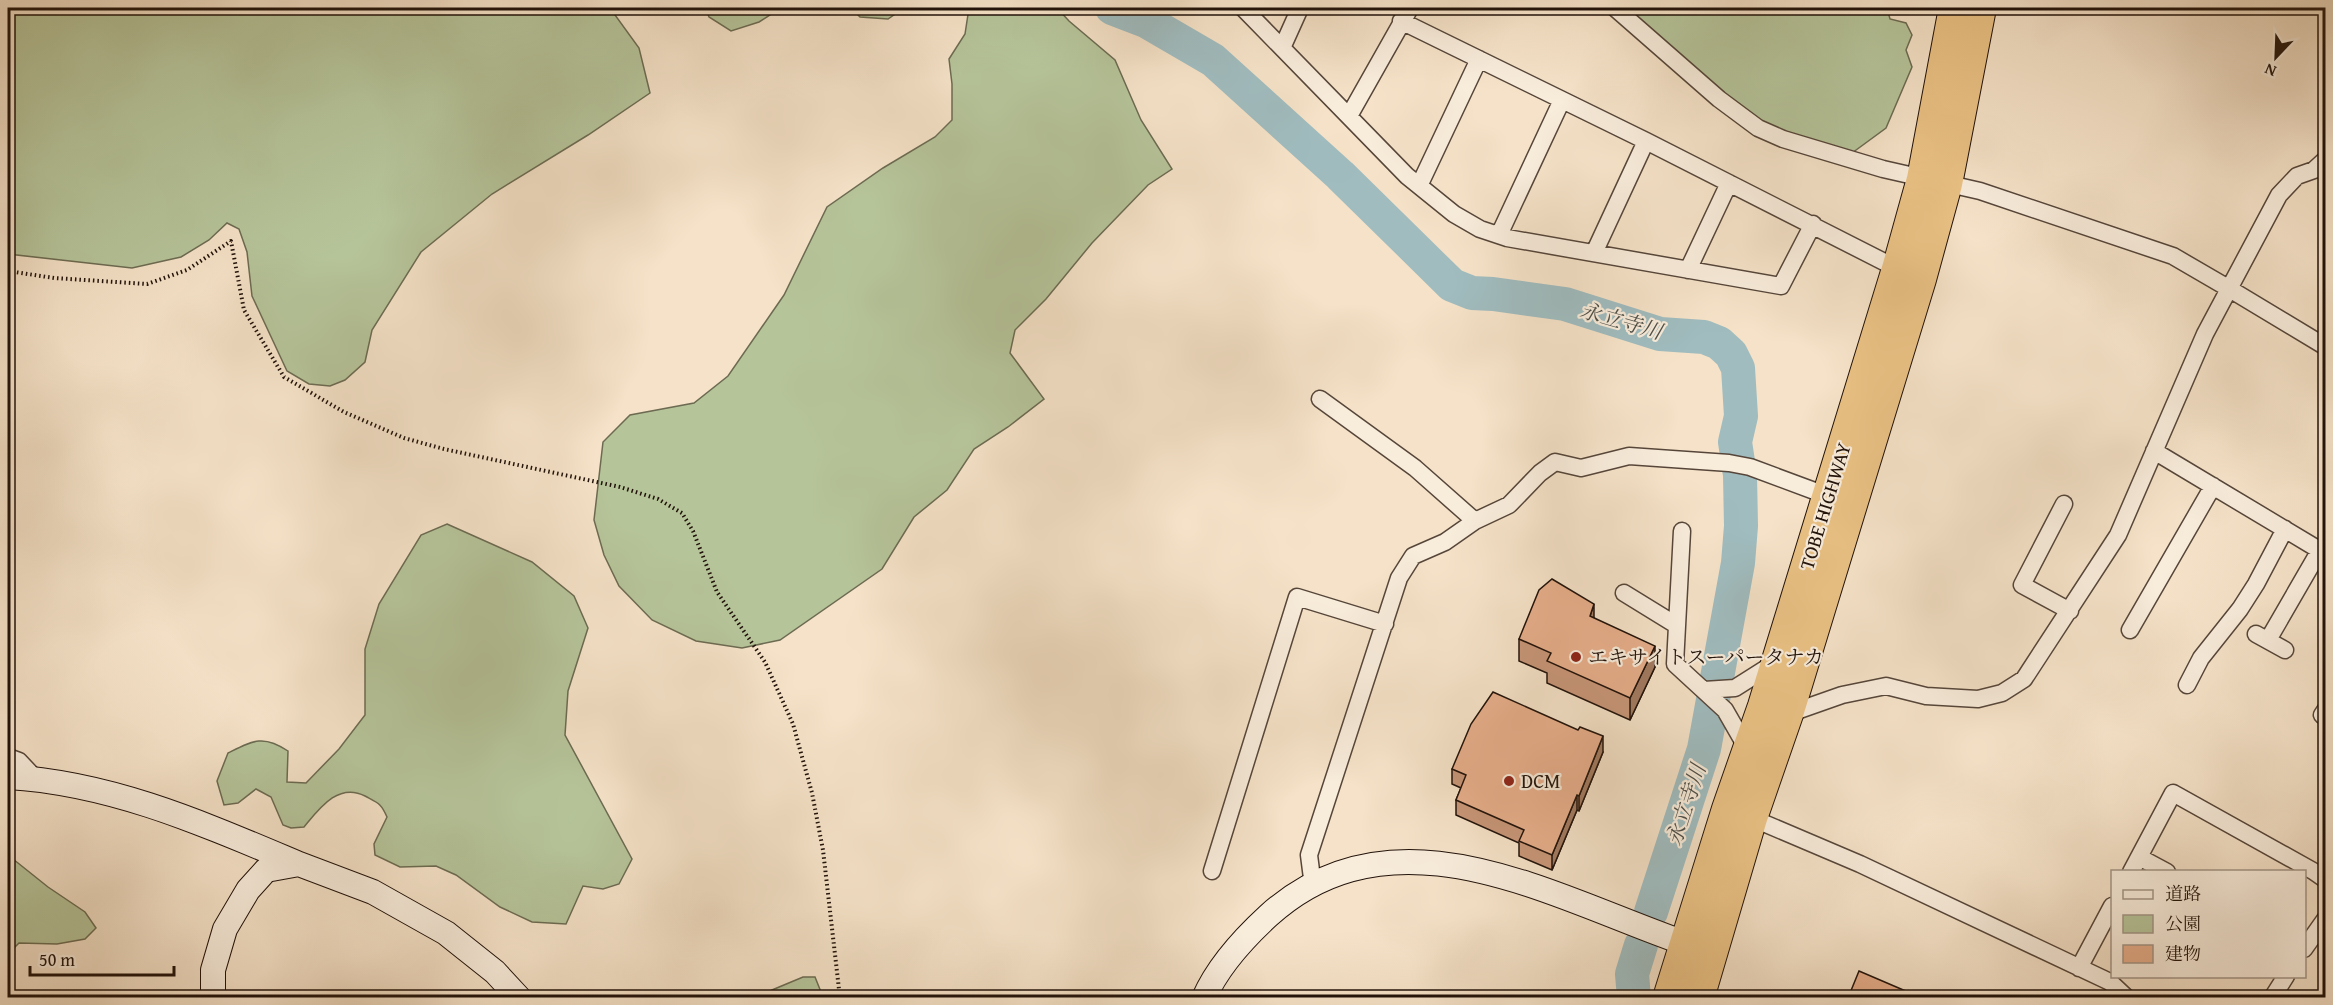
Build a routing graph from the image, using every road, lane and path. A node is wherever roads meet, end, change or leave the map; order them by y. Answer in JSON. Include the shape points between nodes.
{"nodes":[{"id":1,"x":1243,"y":8,"type":"edge"},
{"id":2,"x":1300,"y":8,"type":"edge"},
{"id":3,"x":1615,"y":8,"type":"edge"},
{"id":4,"x":1954,"y":8,"type":"edge"},
{"id":5,"x":1981,"y":8,"type":"edge"},
{"id":6,"x":1405,"y":14,"type":"edge"},
{"id":7,"x":1282,"y":48,"type":"junction"},
{"id":8,"x":1479,"y":59,"type":"junction"},
{"id":9,"x":1562,"y":100,"type":"junction"},
{"id":10,"x":1349,"y":116,"type":"junction"},
{"id":11,"x":1646,"y":141,"type":"junction"},
{"id":12,"x":2325,"y":159,"type":"edge"},
{"id":13,"x":1934,"y":181,"type":"junction"},
{"id":14,"x":1729,"y":183,"type":"junction"},
{"id":15,"x":1419,"y":186,"type":"junction"},
{"id":16,"x":1813,"y":224,"type":"junction"},
{"id":17,"x":1499,"y":235,"type":"junction"},
{"id":18,"x":1594,"y":253,"type":"junction"},
{"id":19,"x":1688,"y":270,"type":"junction"},
{"id":20,"x":8,"y":271,"type":"edge"},
{"id":21,"x":1909,"y":274,"type":"junction"},
{"id":22,"x":2229,"y":288,"type":"junction"},
{"id":23,"x":2325,"y":347,"type":"edge"},
{"id":24,"x":1320,"y":399,"type":"dead end"},
{"id":25,"x":2154,"y":451,"type":"junction"},
{"id":26,"x":2213,"y":486,"type":"junction"},
{"id":27,"x":1828,"y":496,"type":"junction"},
{"id":28,"x":2064,"y":504,"type":"dead end"},
{"id":29,"x":1475,"y":521,"type":"junction"},
{"id":30,"x":2285,"y":529,"type":"junction"},
{"id":31,"x":1682,"y":531,"type":"dead end"},
{"id":32,"x":2323,"y":552,"type":"edge"},
{"id":33,"x":1624,"y":592,"type":"dead end"},
{"id":34,"x":2070,"y":610,"type":"junction"},
{"id":35,"x":1385,"y":624,"type":"junction"},
{"id":36,"x":1676,"y":625,"type":"junction"},
{"id":37,"x":2130,"y":630,"type":"dead end"},
{"id":38,"x":2285,"y":650,"type":"dead end"},
{"id":39,"x":1777,"y":662,"type":"junction"},
{"id":40,"x":2187,"y":685,"type":"dead end"},
{"id":41,"x":1704,"y":690,"type":"junction"},
{"id":42,"x":2325,"y":709,"type":"edge"},
{"id":43,"x":1776,"y":710,"type":"junction"},
{"id":44,"x":2325,"y":717,"type":"edge"},
{"id":45,"x":1748,"y":750,"type":"junction"},
{"id":46,"x":8,"y":757,"type":"edge"},
{"id":47,"x":8,"y":777,"type":"edge"},
{"id":48,"x":36,"y":779,"type":"junction"},
{"id":49,"x":1739,"y":814,"type":"junction"},
{"id":50,"x":299,"y":864,"type":"junction"},
{"id":51,"x":2135,"y":864,"type":"edge"},
{"id":52,"x":2159,"y":870,"type":"edge"},
{"id":53,"x":1212,"y":871,"type":"dead end"},
{"id":54,"x":2325,"y":880,"type":"edge"},
{"id":55,"x":1313,"y":886,"type":"junction"},
{"id":56,"x":2111,"y":911,"type":"edge"},
{"id":57,"x":2325,"y":918,"type":"edge"},
{"id":58,"x":2306,"y":946,"type":"edge"},
{"id":59,"x":1700,"y":948,"type":"junction"},
{"id":60,"x":2079,"y":968,"type":"junction"},
{"id":61,"x":2285,"y":978,"type":"edge"},
{"id":62,"x":213,"y":998,"type":"edge"},
{"id":63,"x":519,"y":998,"type":"edge"},
{"id":64,"x":840,"y":998,"type":"edge"},
{"id":65,"x":1204,"y":998,"type":"edge"},
{"id":66,"x":1668,"y":998,"type":"edge"},
{"id":67,"x":1699,"y":998,"type":"edge"},
{"id":68,"x":2127,"y":998,"type":"edge"},
{"id":69,"x":2272,"y":998,"type":"edge"}],
"edges":[{"from":1,"to":7,"type":"street"},
{"from":2,"to":7,"type":"street"},
{"from":3,"to":13,"type":"street","via":[[1758,128],[1783,139]]},
{"from":4,"to":13,"type":"highway","name":"TOBE HIGHWAY"},
{"from":5,"to":13,"type":"highway","name":"TOBE HIGHWAY"},
{"from":6,"to":8,"type":"street"},
{"from":6,"to":10,"type":"street"},
{"from":7,"to":10,"type":"street"},
{"from":8,"to":9,"type":"street"},
{"from":8,"to":15,"type":"street"},
{"from":9,"to":11,"type":"street"},
{"from":9,"to":17,"type":"street"},
{"from":10,"to":15,"type":"street"},
{"from":11,"to":14,"type":"street"},
{"from":11,"to":18,"type":"street"},
{"from":12,"to":22,"type":"street","via":[[2314,170],[2297,176],[2279,195]]},
{"from":13,"to":21,"type":"highway","name":"TOBE HIGHWAY"},
{"from":13,"to":22,"type":"street","via":[[1980,191],[2173,256]]},
{"from":14,"to":16,"type":"street"},
{"from":14,"to":19,"type":"street"},
{"from":15,"to":17,"type":"street","via":[[1454,214]]},
{"from":16,"to":19,"type":"street","via":[[1781,286]]},
{"from":16,"to":21,"type":"street"},
{"from":17,"to":18,"type":"street"},
{"from":18,"to":19,"type":"street"},
{"from":20,"to":64,"type":"path","via":[[147,284],[187,270],[231,241],[244,310],[284,377],[344,412],[404,438],[620,487],[658,499],[682,513],[717,592],[765,662],[793,724],[823,850]]},
{"from":21,"to":27,"type":"highway","name":"TOBE HIGHWAY"},
{"from":21,"to":43,"type":"highway","name":"TOBE HIGHWAY"},
{"from":22,"to":23,"type":"street"},
{"from":22,"to":25,"type":"street"},
{"from":24,"to":29,"type":"street","via":[[1415,468]]},
{"from":25,"to":26,"type":"street"},
{"from":25,"to":34,"type":"street","via":[[2118,535]]},
{"from":26,"to":30,"type":"street"},
{"from":26,"to":37,"type":"street"},
{"from":27,"to":29,"type":"street","via":[[1750,467],[1629,456],[1581,468],[1555,462],[1509,505]]},
{"from":27,"to":39,"type":"highway","name":"TOBE HIGHWAY"},
{"from":28,"to":34,"type":"street","via":[[2022,585]]},
{"from":29,"to":35,"type":"street","via":[[1445,542],[1413,556],[1399,578]]},
{"from":30,"to":32,"type":"street"},
{"from":30,"to":40,"type":"street","via":[[2256,584],[2201,658]]},
{"from":31,"to":36,"type":"street"},
{"from":32,"to":38,"type":"street","via":[[2262,637]]},
{"from":33,"to":36,"type":"street"},
{"from":34,"to":43,"type":"street","via":[[2024,679],[2002,693],[1978,699],[1957,698],[1926,696],[1886,686]]},
{"from":35,"to":53,"type":"street","via":[[1297,597]]},
{"from":35,"to":55,"type":"street","via":[[1309,855]]},
{"from":36,"to":41,"type":"street","via":[[1675,664]]},
{"from":39,"to":41,"type":"street","via":[[1735,688]]},
{"from":39,"to":43,"type":"highway","name":"TOBE HIGHWAY"},
{"from":41,"to":45,"type":"street","via":[[1725,710]]},
{"from":42,"to":44,"type":"street"},
{"from":43,"to":45,"type":"highway","name":"TOBE HIGHWAY"},
{"from":43,"to":49,"type":"highway","name":"TOBE HIGHWAY"},
{"from":45,"to":49,"type":"highway","name":"TOBE HIGHWAY"},
{"from":46,"to":48,"type":"street","via":[[19,761]]},
{"from":47,"to":48,"type":"street"},
{"from":48,"to":50,"type":"street","via":[[106,791],[179,815]]},
{"from":49,"to":59,"type":"highway","name":"TOBE HIGHWAY"},
{"from":49,"to":60,"type":"street","via":[[1860,864]]},
{"from":50,"to":62,"type":"street","via":[[266,870],[248,890],[225,929],[213,970]]},
{"from":50,"to":63,"type":"street","via":[[373,892],[446,933],[495,972]]},
{"from":51,"to":52,"type":"street"},
{"from":51,"to":54,"type":"street","via":[[2173,793]]},
{"from":55,"to":59,"type":"street","via":[[1338,873],[1391,861],[1444,864],[1505,875]]},
{"from":55,"to":65,"type":"street","via":[[1288,898],[1242,940]]},
{"from":56,"to":60,"type":"street"},
{"from":57,"to":58,"type":"street"},
{"from":59,"to":66,"type":"highway","name":"TOBE HIGHWAY"},
{"from":59,"to":67,"type":"highway","name":"TOBE HIGHWAY"},
{"from":60,"to":68,"type":"street","via":[[2110,982]]},
{"from":61,"to":69,"type":"street"}]}
